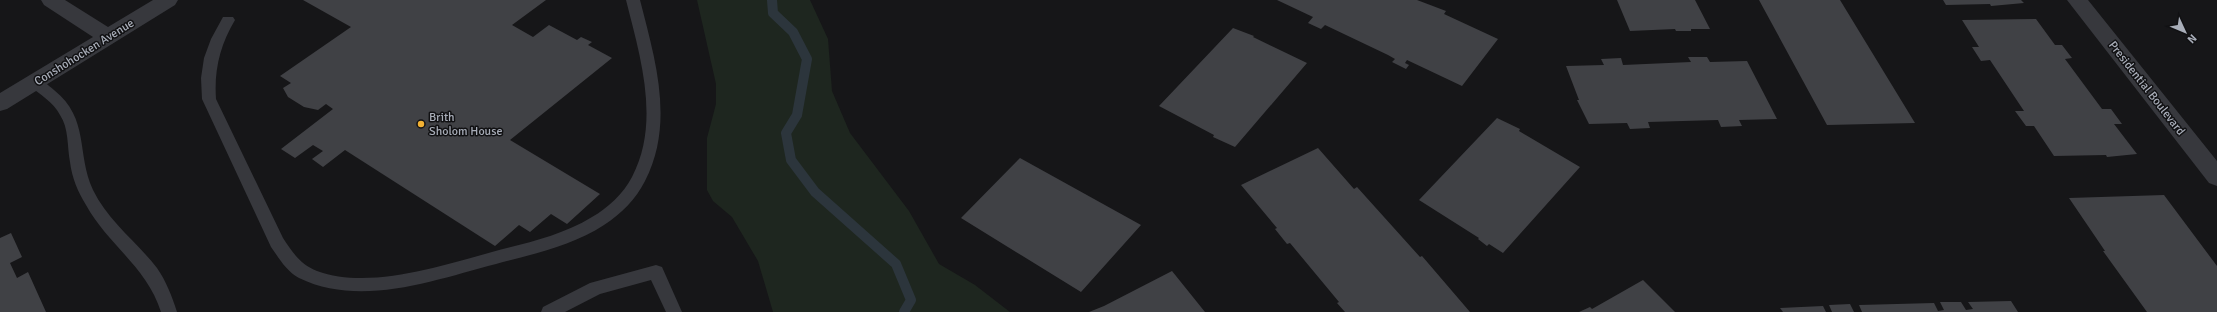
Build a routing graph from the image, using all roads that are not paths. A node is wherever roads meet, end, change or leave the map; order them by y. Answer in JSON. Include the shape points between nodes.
{"nodes":[{"id":1,"x":51,"y":0,"type":"edge"},
{"id":2,"x":168,"y":0,"type":"edge"},
{"id":3,"x":633,"y":0,"type":"edge"},
{"id":4,"x":2077,"y":0,"type":"edge"},
{"id":5,"x":228,"y":20,"type":"dead end"},
{"id":6,"x":108,"y":37,"type":"junction"},
{"id":7,"x":34,"y":82,"type":"junction"},
{"id":8,"x":0,"y":103,"type":"edge"},
{"id":9,"x":2217,"y":177,"type":"edge"},
{"id":10,"x":169,"y":312,"type":"edge"},
{"id":11,"x":549,"y":312,"type":"edge"},
{"id":12,"x":674,"y":312,"type":"edge"}],
"edges":[{"from":1,"to":6,"type":"street"},
{"from":2,"to":6,"type":"street","name":"Conshohocken Avenue"},
{"from":3,"to":5,"type":"lane","via":[[653,83],[654,118],[650,151],[640,175],[620,203],[598,222],[539,246],[463,267],[382,283],[324,280],[304,273],[290,261],[277,242],[209,99],[209,62]]},
{"from":4,"to":9,"type":"street","name":"Presidential Boulevard"},
{"from":6,"to":7,"type":"street","name":"Conshohocken Avenue"},
{"from":7,"to":8,"type":"street","name":"Conshohocken Avenue"},
{"from":7,"to":10,"type":"lane","via":[[55,98],[65,111],[72,124],[79,171],[86,191],[103,220],[158,279]]},
{"from":11,"to":12,"type":"lane","via":[[596,288],[656,272]]}]}
